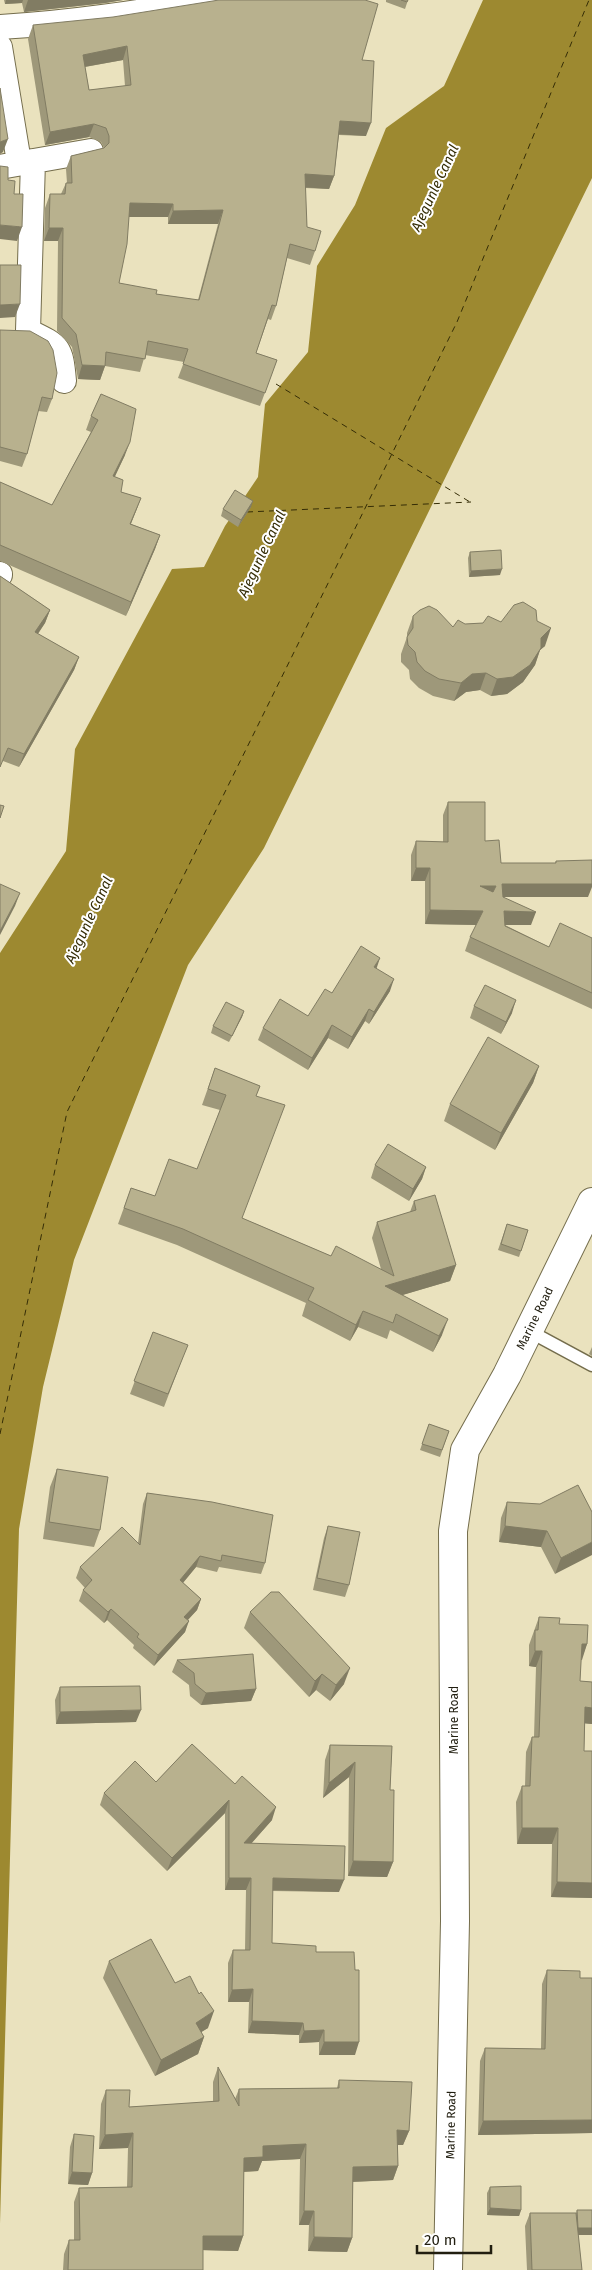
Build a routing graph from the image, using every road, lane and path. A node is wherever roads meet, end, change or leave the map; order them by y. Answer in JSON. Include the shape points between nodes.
{"nodes":[{"id":1,"x":212,"y":0,"type":"edge"},
{"id":2,"x":0,"y":27,"type":"edge"},
{"id":3,"x":0,"y":47,"type":"edge"},
{"id":4,"x":91,"y":151,"type":"edge"},
{"id":5,"x":17,"y":164,"type":"edge"},
{"id":6,"x":64,"y":381,"type":"dead end"},
{"id":7,"x":592,"y":1202,"type":"edge"},
{"id":8,"x":529,"y":1331,"type":"junction"},
{"id":9,"x":592,"y":1365,"type":"edge"},
{"id":10,"x":448,"y":2270,"type":"edge"}],
"edges":[{"from":1,"to":2,"type":"street","via":[[113,17]]},
{"from":3,"to":5,"type":"street"},
{"from":4,"to":5,"type":"street"},
{"from":5,"to":6,"type":"street","via":[[19,331],[53,343],[62,356]]},
{"from":7,"to":8,"type":"street","name":"Marine Road"},
{"from":8,"to":9,"type":"lane"},
{"from":8,"to":10,"type":"street","name":"Marine Road","via":[[465,1450],[453,1530],[455,1921]]}]}
